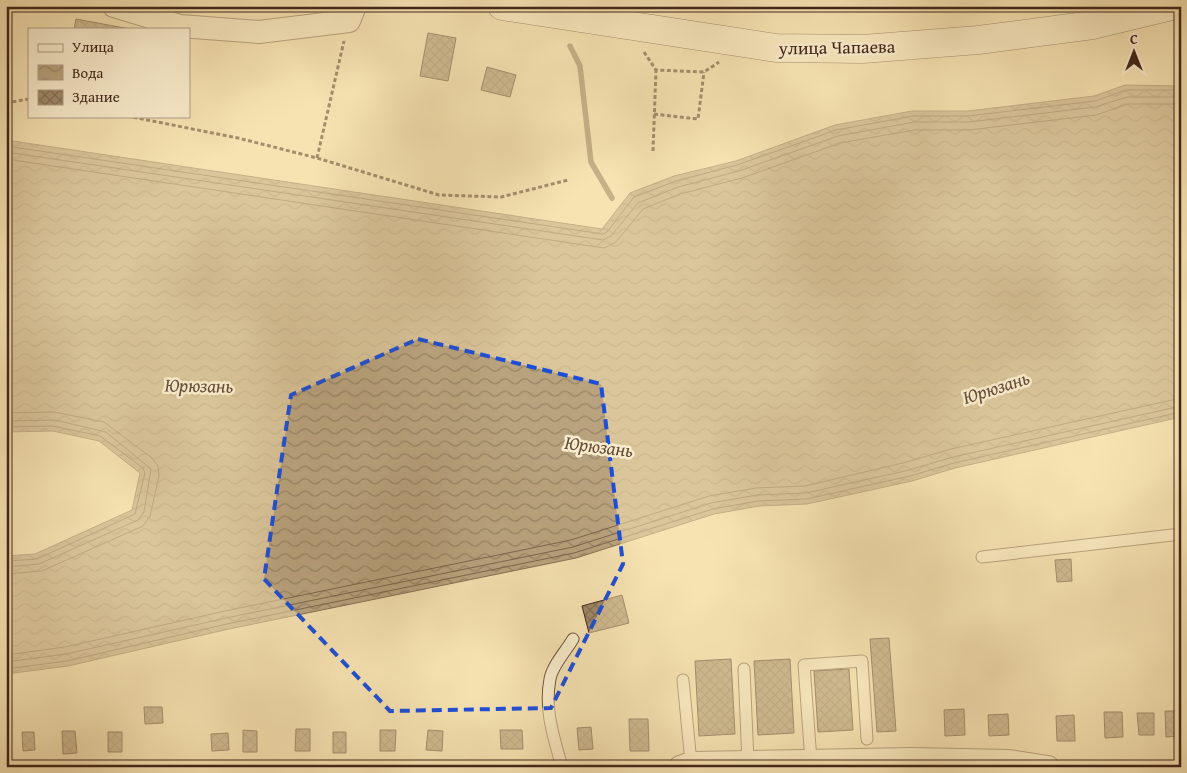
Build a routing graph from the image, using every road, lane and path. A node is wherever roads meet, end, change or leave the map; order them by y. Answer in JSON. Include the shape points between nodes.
{"nodes":[{"id":1,"x":114,"y":6,"type":"edge"},
{"id":2,"x":502,"y":6,"type":"edge"},
{"id":3,"x":1172,"y":6,"type":"edge"},
{"id":4,"x":352,"y":14,"type":"edge"},
{"id":5,"x":656,"y":70,"type":"dead end"},
{"id":6,"x":704,"y":72,"type":"dead end"},
{"id":7,"x":28,"y":99,"type":"edge"},
{"id":8,"x":6,"y":103,"type":"edge"},
{"id":9,"x":654,"y":114,"type":"junction"},
{"id":10,"x":137,"y":118,"type":"edge"},
{"id":11,"x":653,"y":151,"type":"dead end"},
{"id":12,"x":317,"y":158,"type":"junction"},
{"id":13,"x":568,"y":180,"type":"dead end"},
{"id":14,"x":1181,"y":534,"type":"edge"},
{"id":15,"x":982,"y":557,"type":"dead end"},
{"id":16,"x":573,"y":639,"type":"dead end"},
{"id":17,"x":744,"y":669,"type":"dead end"},
{"id":18,"x":684,"y":680,"type":"dead end"},
{"id":19,"x":867,"y":739,"type":"dead end"},
{"id":20,"x":811,"y":761,"type":"junction"},
{"id":21,"x":748,"y":762,"type":"junction"},
{"id":22,"x":912,"y":763,"type":"edge"},
{"id":23,"x":686,"y":765,"type":"edge"},
{"id":24,"x":562,"y":767,"type":"edge"},
{"id":25,"x":1048,"y":767,"type":"edge"}],
"edges":[{"from":1,"to":4,"type":"street","via":[[180,26],[258,32]]},
{"from":2,"to":3,"type":"main road","name":"улица Чапаева","via":[[776,48],[863,49],[978,40],[1093,25]]},
{"from":4,"to":12,"type":"path"},
{"from":5,"to":9,"type":"path"},
{"from":6,"to":9,"type":"path","via":[[698,119]]},
{"from":7,"to":8,"type":"path"},
{"from":9,"to":11,"type":"path"},
{"from":10,"to":12,"type":"path"},
{"from":12,"to":13,"type":"path","via":[[439,195],[501,197]]},
{"from":14,"to":15,"type":"lane"},
{"from":16,"to":24,"type":"lane","via":[[550,678],[552,739]]},
{"from":17,"to":21,"type":"lane"},
{"from":18,"to":23,"type":"lane"},
{"from":19,"to":20,"type":"lane","via":[[862,661],[804,665]]},
{"from":20,"to":21,"type":"street"},
{"from":20,"to":22,"type":"street"},
{"from":21,"to":23,"type":"street"},
{"from":22,"to":25,"type":"street","via":[[1009,761]]}]}
